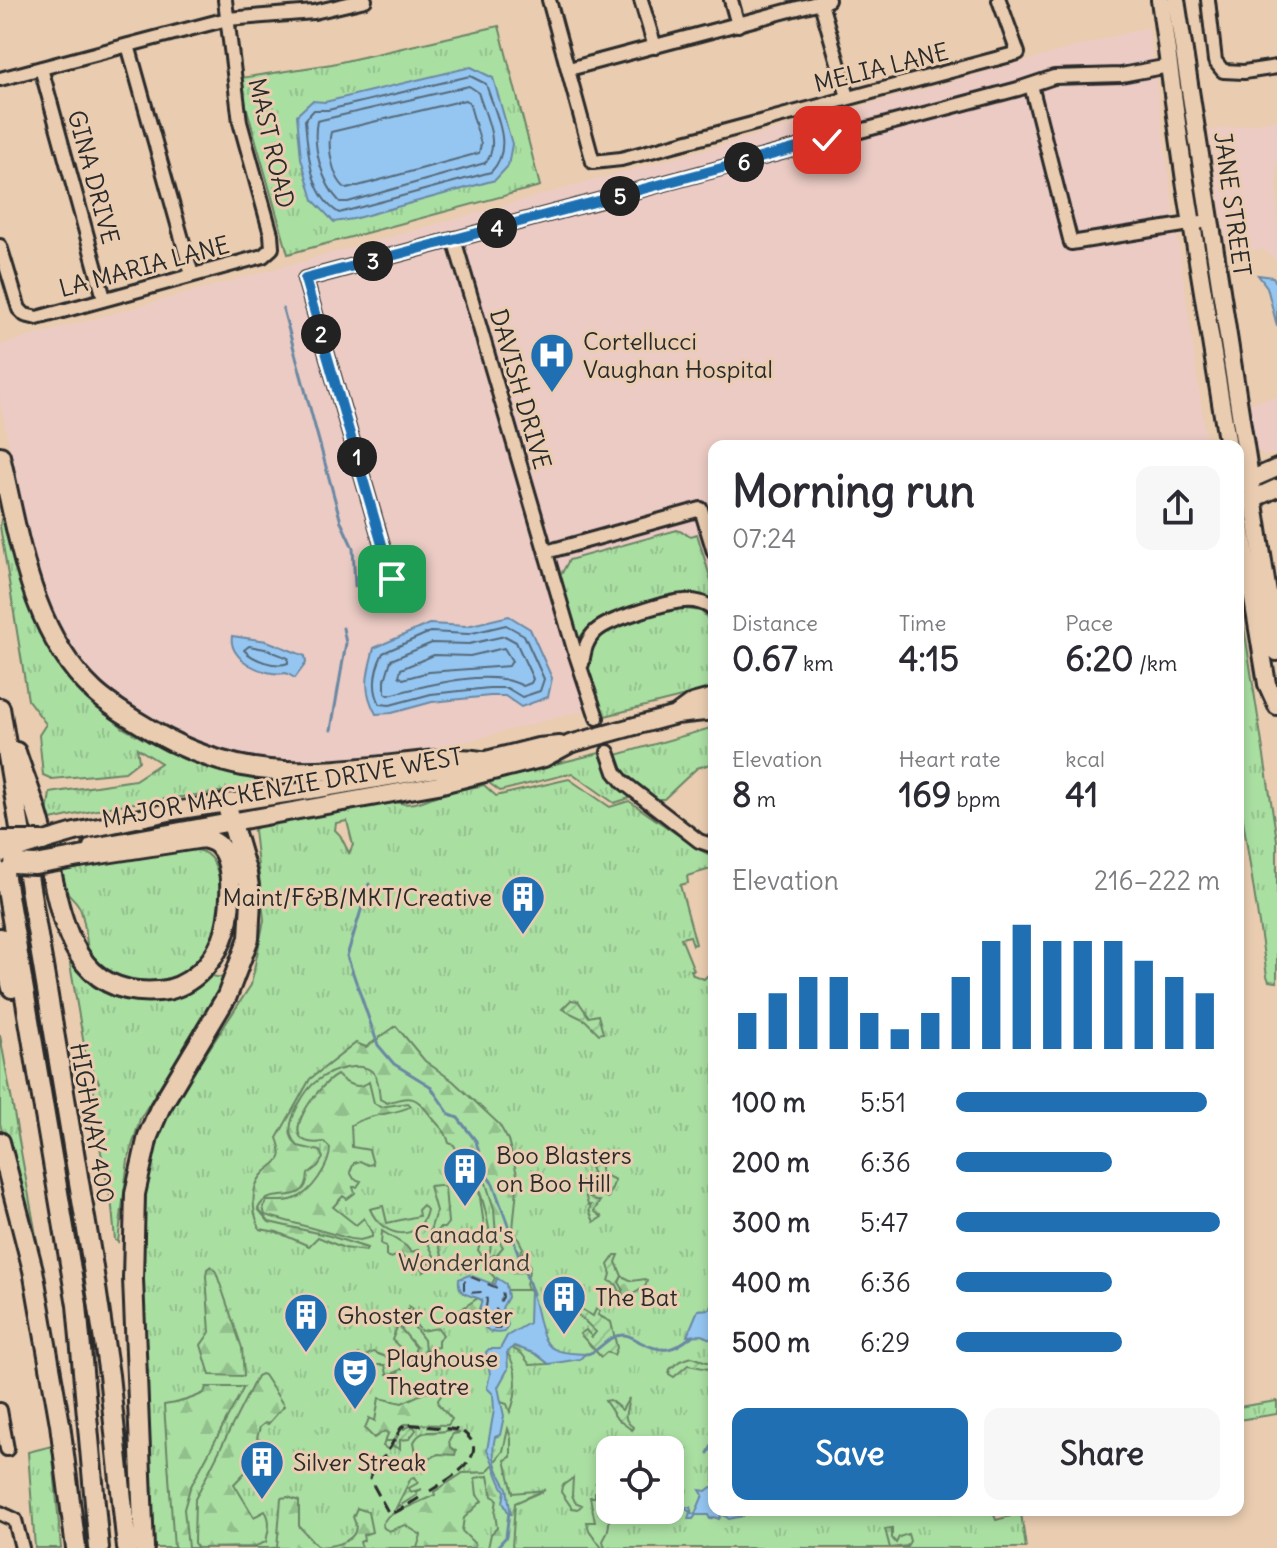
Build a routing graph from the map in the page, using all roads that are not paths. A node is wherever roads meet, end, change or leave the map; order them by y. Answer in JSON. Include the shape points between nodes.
{"nodes":[{"id":1,"x":225,"y":0,"type":"edge"},
{"id":2,"x":365,"y":0,"type":"edge"},
{"id":3,"x":549,"y":0,"type":"edge"},
{"id":4,"x":641,"y":0,"type":"edge"},
{"id":5,"x":731,"y":0,"type":"edge"},
{"id":6,"x":999,"y":0,"type":"edge"},
{"id":7,"x":1160,"y":0,"type":"edge"},
{"id":8,"x":1176,"y":0,"type":"edge"},
{"id":9,"x":1208,"y":0,"type":"edge"},
{"id":10,"x":823,"y":1,"type":"edge"},
{"id":11,"x":227,"y":19,"type":"junction"},
{"id":12,"x":738,"y":25,"type":"junction"},
{"id":13,"x":128,"y":45,"type":"junction"},
{"id":14,"x":655,"y":47,"type":"junction"},
{"id":15,"x":1169,"y":66,"type":"junction"},
{"id":16,"x":1277,"y":67,"type":"edge"},
{"id":17,"x":41,"y":68,"type":"junction"},
{"id":18,"x":569,"y":69,"type":"junction"},
{"id":19,"x":0,"y":79,"type":"edge"},
{"id":20,"x":1031,"y":85,"type":"junction"},
{"id":21,"x":848,"y":97,"type":"junction"},
{"id":22,"x":1197,"y":222,"type":"junction"},
{"id":23,"x":454,"y":239,"type":"junction"},
{"id":24,"x":0,"y":246,"type":"edge"},
{"id":25,"x":272,"y":248,"type":"joint"},
{"id":26,"x":192,"y":275,"type":"junction"},
{"id":27,"x":104,"y":298,"type":"junction"},
{"id":28,"x":1227,"y":440,"type":"edge"},
{"id":29,"x":1238,"y":440,"type":"edge"},
{"id":30,"x":0,"y":456,"type":"edge"},
{"id":31,"x":1277,"y":468,"type":"edge"},
{"id":32,"x":1244,"y":482,"type":"edge"},
{"id":33,"x":1277,"y":488,"type":"edge"},
{"id":34,"x":1244,"y":504,"type":"edge"},
{"id":35,"x":1244,"y":508,"type":"edge"},
{"id":36,"x":1244,"y":512,"type":"edge"},
{"id":37,"x":708,"y":532,"type":"edge"},
{"id":38,"x":546,"y":552,"type":"junction"},
{"id":39,"x":397,"y":596,"type":"dead end"},
{"id":40,"x":708,"y":606,"type":"edge"},
{"id":41,"x":1277,"y":652,"type":"edge"},
{"id":42,"x":581,"y":667,"type":"junction"},
{"id":43,"x":708,"y":699,"type":"edge"},
{"id":44,"x":1277,"y":706,"type":"edge"},
{"id":45,"x":708,"y":712,"type":"edge"},
{"id":46,"x":676,"y":715,"type":"junction"},
{"id":47,"x":1,"y":716,"type":"edge"},
{"id":48,"x":597,"y":718,"type":"dead end"},
{"id":49,"x":570,"y":744,"type":"junction"},
{"id":50,"x":608,"y":752,"type":"dead end"},
{"id":51,"x":482,"y":761,"type":"junction"},
{"id":52,"x":226,"y":803,"type":"junction"},
{"id":53,"x":233,"y":821,"type":"junction"},
{"id":54,"x":0,"y":841,"type":"edge"},
{"id":55,"x":708,"y":844,"type":"edge"},
{"id":56,"x":0,"y":848,"type":"edge"},
{"id":57,"x":46,"y":848,"type":"junction"},
{"id":58,"x":5,"y":862,"type":"edge"},
{"id":59,"x":0,"y":938,"type":"edge"},
{"id":60,"x":29,"y":1023,"type":"junction"},
{"id":61,"x":0,"y":1142,"type":"edge"},
{"id":62,"x":0,"y":1410,"type":"edge"},
{"id":63,"x":2,"y":1425,"type":"edge"},
{"id":64,"x":7,"y":1449,"type":"dead end"},
{"id":65,"x":0,"y":1513,"type":"edge"},
{"id":66,"x":22,"y":1548,"type":"edge"},
{"id":67,"x":76,"y":1548,"type":"edge"},
{"id":68,"x":99,"y":1548,"type":"edge"},
{"id":69,"x":127,"y":1548,"type":"edge"},
{"id":70,"x":144,"y":1548,"type":"edge"}],
"edges":[{"from":1,"to":11,"type":"street","name":"MAST ROAD"},
{"from":2,"to":11,"type":"street","via":[[314,12]]},
{"from":3,"to":18,"type":"street"},
{"from":4,"to":14,"type":"street"},
{"from":5,"to":12,"type":"street"},
{"from":6,"to":21,"type":"street","name":"MELIA LANE","via":[[1018,53]]},
{"from":7,"to":15,"type":"main road","name":"JANE STREET"},
{"from":8,"to":29,"type":"main road","name":"JANE STREET","via":[[1204,166]]},
{"from":9,"to":16,"type":"street","via":[[1215,61],[1223,71]]},
{"from":10,"to":12,"type":"street"},
{"from":10,"to":21,"type":"street"},
{"from":11,"to":13,"type":"street"},
{"from":11,"to":25,"type":"street","name":"MAST ROAD","via":[[240,122]]},
{"from":12,"to":14,"type":"street"},
{"from":13,"to":17,"type":"street"},
{"from":13,"to":26,"type":"street"},
{"from":14,"to":18,"type":"street"},
{"from":15,"to":20,"type":"street","via":[[1121,75],[1054,77]]},
{"from":15,"to":22,"type":"main road","name":"JANE STREET"},
{"from":17,"to":19,"type":"street"},
{"from":17,"to":27,"type":"street","name":"GINA DRIVE"},
{"from":18,"to":21,"type":"street","name":"MELIA LANE","via":[[593,162]]},
{"from":20,"to":22,"type":"street","via":[[1071,243]]},
{"from":20,"to":23,"type":"street"},
{"from":22,"to":28,"type":"main road","name":"JANE STREET"},
{"from":23,"to":38,"type":"street","name":"DAVISH DRIVE"},
{"from":23,"to":39,"type":"street","via":[[305,279]]},
{"from":24,"to":27,"type":"street","name":"LA MARIA LANE","via":[[25,315],[37,318]]},
{"from":25,"to":26,"type":"street","name":"LA MARIA LANE","via":[[263,256]]},
{"from":26,"to":27,"type":"street","name":"LA MARIA LANE"},
{"from":30,"to":51,"type":"highway","via":[[32,588],[56,643],[92,690],[123,713],[170,741],[220,761],[269,770],[455,757]]},
{"from":31,"to":32,"type":"main road"},
{"from":33,"to":34,"type":"main road"},
{"from":35,"to":41,"type":"main road","name":"JANE STREET"},
{"from":36,"to":44,"type":"main road","name":"JANE STREET","via":[[1267,684]]},
{"from":37,"to":38,"type":"street","via":[[701,509]]},
{"from":38,"to":42,"type":"street","name":"DAVISH DRIVE"},
{"from":40,"to":42,"type":"street","via":[[683,601],[610,621],[585,647]]},
{"from":42,"to":48,"type":"street","name":"DAVISH DRIVE"},
{"from":43,"to":46,"type":"main road","name":"MAJOR MACKENZIE DRIVE WEST"},
{"from":45,"to":46,"type":"main road","name":"MAJOR MACKENZIE DRIVE WEST"},
{"from":46,"to":49,"type":"main road","name":"MAJOR MACKENZIE DRIVE WEST","bridge":true},
{"from":47,"to":58,"type":"highway","bridge":true,"via":[[41,827],[60,912],[72,945],[89,968],[110,983],[150,992],[170,990],[215,958],[228,926],[231,889],[223,851],[203,838],[80,857],[35,865]]},
{"from":47,"to":69,"type":"highway","name":"HIGHWAY 400","via":[[91,1254]]},
{"from":49,"to":51,"type":"main road","name":"MAJOR MACKENZIE DRIVE WEST"},
{"from":49,"to":53,"type":"main road","name":"MAJOR MACKENZIE DRIVE WEST","via":[[544,758],[438,785]]},
{"from":50,"to":55,"type":"street","via":[[623,782]]},
{"from":51,"to":52,"type":"main road","name":"MAJOR MACKENZIE DRIVE WEST"},
{"from":52,"to":53,"type":"highway"},
{"from":52,"to":57,"type":"main road","name":"MAJOR MACKENZIE DRIVE WEST","bridge":true,"via":[[75,832]]},
{"from":53,"to":57,"type":"main road","name":"MAJOR MACKENZIE DRIVE WEST"},
{"from":53,"to":70,"type":"highway","via":[[251,900],[249,938],[227,996],[160,1108],[135,1194],[133,1279]]},
{"from":54,"to":57,"type":"highway","bridge":true},
{"from":56,"to":60,"type":"highway","name":"HIGHWAY 400"},
{"from":57,"to":58,"type":"main road","name":"MAJOR MACKENZIE DRIVE WEST","bridge":true},
{"from":59,"to":60,"type":"highway","via":[[13,992]]},
{"from":60,"to":68,"type":"highway","name":"HIGHWAY 400","via":[[77,1305]]},
{"from":61,"to":67,"type":"highway","via":[[33,1270]]},
{"from":62,"to":63,"type":"street"},
{"from":63,"to":64,"type":"street"},
{"from":65,"to":66,"type":"street","via":[[15,1520]]}]}
